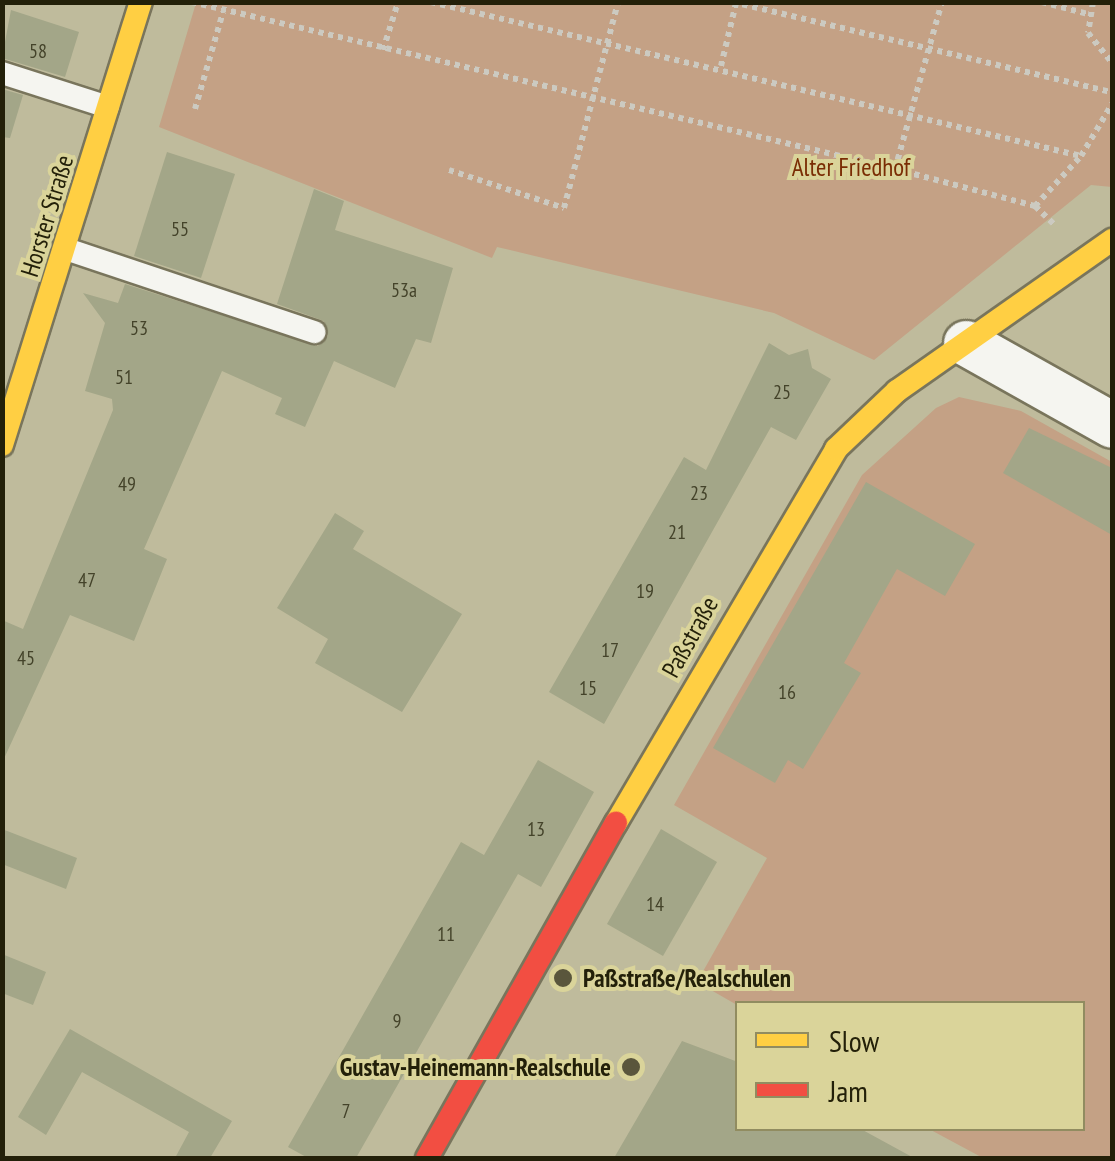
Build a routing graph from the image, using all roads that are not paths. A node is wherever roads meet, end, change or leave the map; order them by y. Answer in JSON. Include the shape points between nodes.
{"nodes":[{"id":1,"x":141,"y":2,"type":"edge"},
{"id":2,"x":2,"y":73,"type":"edge"},
{"id":3,"x":109,"y":108,"type":"junction"},
{"id":4,"x":1112,"y":240,"type":"edge"},
{"id":5,"x":66,"y":249,"type":"junction"},
{"id":6,"x":314,"y":332,"type":"dead end"},
{"id":7,"x":966,"y":343,"type":"junction"},
{"id":8,"x":1112,"y":426,"type":"edge"},
{"id":9,"x":2,"y":445,"type":"edge"},
{"id":10,"x":428,"y":1158,"type":"edge"}],
"edges":[{"from":1,"to":3,"type":"street","name":"Horster Straße"},
{"from":2,"to":3,"type":"lane"},
{"from":3,"to":5,"type":"street","name":"Horster Straße"},
{"from":4,"to":7,"type":"street","name":"Paßstraße"},
{"from":5,"to":6,"type":"lane"},
{"from":5,"to":9,"type":"street","name":"Horster Straße"},
{"from":7,"to":8,"type":"street"},
{"from":7,"to":10,"type":"street","name":"Paßstraße","via":[[866,418],[771,548]]}]}
